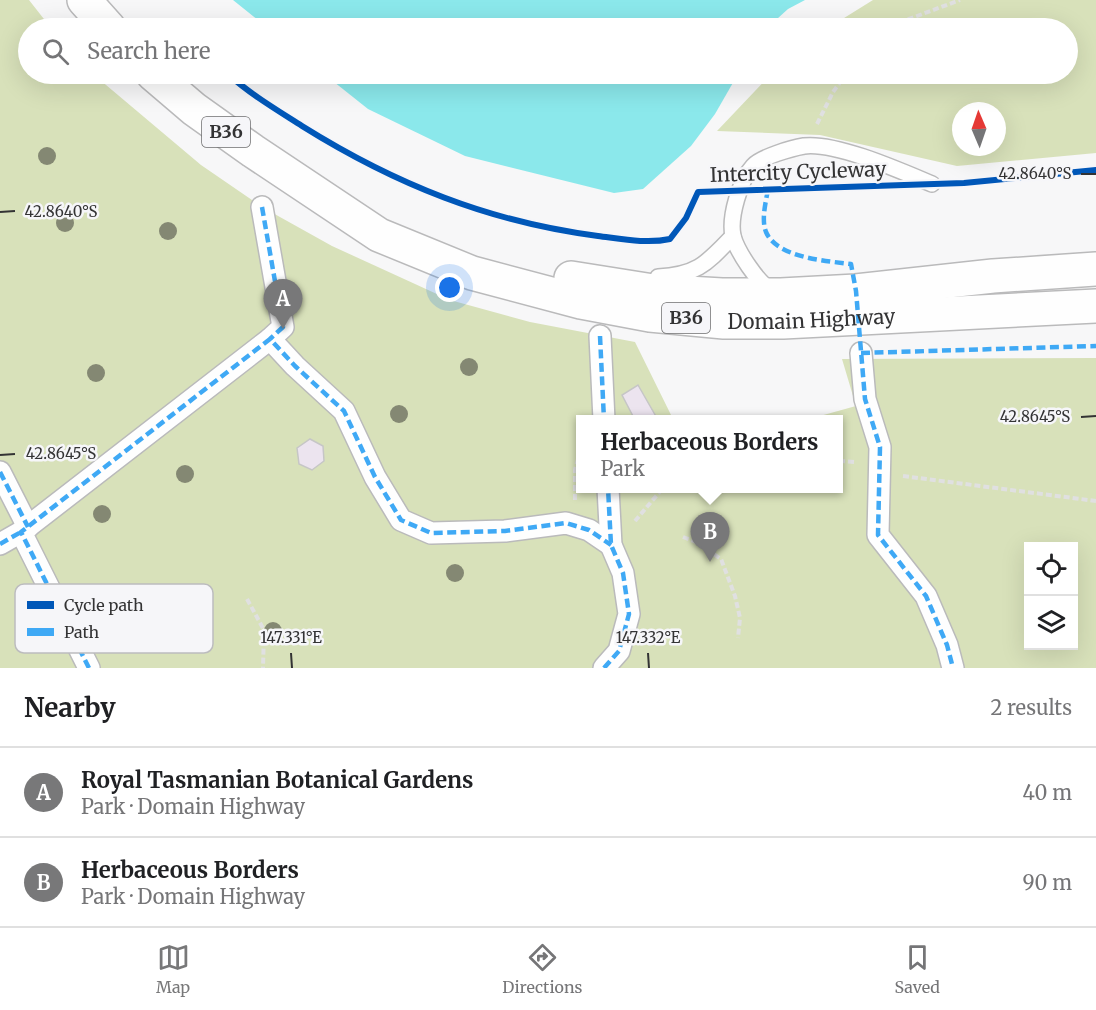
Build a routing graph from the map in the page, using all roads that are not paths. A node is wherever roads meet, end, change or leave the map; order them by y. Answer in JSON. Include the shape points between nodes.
{"nodes":[{"id":1,"x":84,"y":0,"type":"edge"},
{"id":2,"x":100,"y":18,"type":"edge"},
{"id":3,"x":165,"y":84,"type":"edge"},
{"id":4,"x":304,"y":184,"type":"junction"},
{"id":5,"x":932,"y":184,"type":"dead end"},
{"id":6,"x":262,"y":207,"type":"dead end"},
{"id":7,"x":734,"y":236,"type":"junction"},
{"id":8,"x":1096,"y":269,"type":"edge"},
{"id":9,"x":585,"y":281,"type":"junction"},
{"id":10,"x":781,"y":295,"type":"junction"},
{"id":11,"x":1096,"y":306,"type":"edge"},
{"id":12,"x":600,"y":336,"type":"dead end"},
{"id":13,"x":270,"y":339,"type":"junction"},
{"id":14,"x":861,"y":353,"type":"dead end"},
{"id":15,"x":604,"y":415,"type":"edge"},
{"id":16,"x":0,"y":472,"type":"edge"},
{"id":17,"x":608,"y":493,"type":"edge"},
{"id":18,"x":24,"y":530,"type":"junction"},
{"id":19,"x":0,"y":544,"type":"edge"},
{"id":20,"x":611,"y":545,"type":"junction"},
{"id":21,"x":49,"y":584,"type":"edge"},
{"id":22,"x":82,"y":653,"type":"edge"},
{"id":23,"x":89,"y":668,"type":"edge"},
{"id":24,"x":604,"y":668,"type":"edge"},
{"id":25,"x":953,"y":668,"type":"edge"}],
"edges":[{"from":1,"to":2,"type":"main road"},
{"from":3,"to":4,"type":"main road","name":"Domain Highway","number":"B36","via":[[194,109]]},
{"from":4,"to":9,"type":"main road","name":"Domain Highway","number":"B36","via":[[478,254]]},
{"from":4,"to":11,"type":"main road","name":"Domain Highway","number":"B36","via":[[379,235],[472,273],[580,302],[650,315],[724,322],[783,322]]},
{"from":5,"to":7,"type":"lane","via":[[838,150],[805,146],[754,165],[743,180],[735,208]]},
{"from":6,"to":13,"type":"street","via":[[283,327]]},
{"from":7,"to":9,"type":"lane","via":[[707,264],[678,276]]},
{"from":7,"to":10,"type":"lane","via":[[750,269],[765,288]]},
{"from":8,"to":10,"type":"main road","name":"Domain Highway","number":"B36"},
{"from":9,"to":10,"type":"main road","name":"Domain Highway","number":"B36","via":[[653,291]]},
{"from":12,"to":15,"type":"street"},
{"from":13,"to":18,"type":"street"},
{"from":13,"to":20,"type":"street","via":[[344,411],[375,477],[401,520],[431,533],[505,531],[566,523],[589,530]]},
{"from":14,"to":25,"type":"street","via":[[865,399],[880,447],[878,535],[926,596]]},
{"from":16,"to":18,"type":"street"},
{"from":17,"to":20,"type":"street"},
{"from":18,"to":19,"type":"street"},
{"from":18,"to":21,"type":"street"},
{"from":20,"to":24,"type":"street","via":[[623,573],[629,614],[619,651]]},
{"from":22,"to":23,"type":"street"}]}
